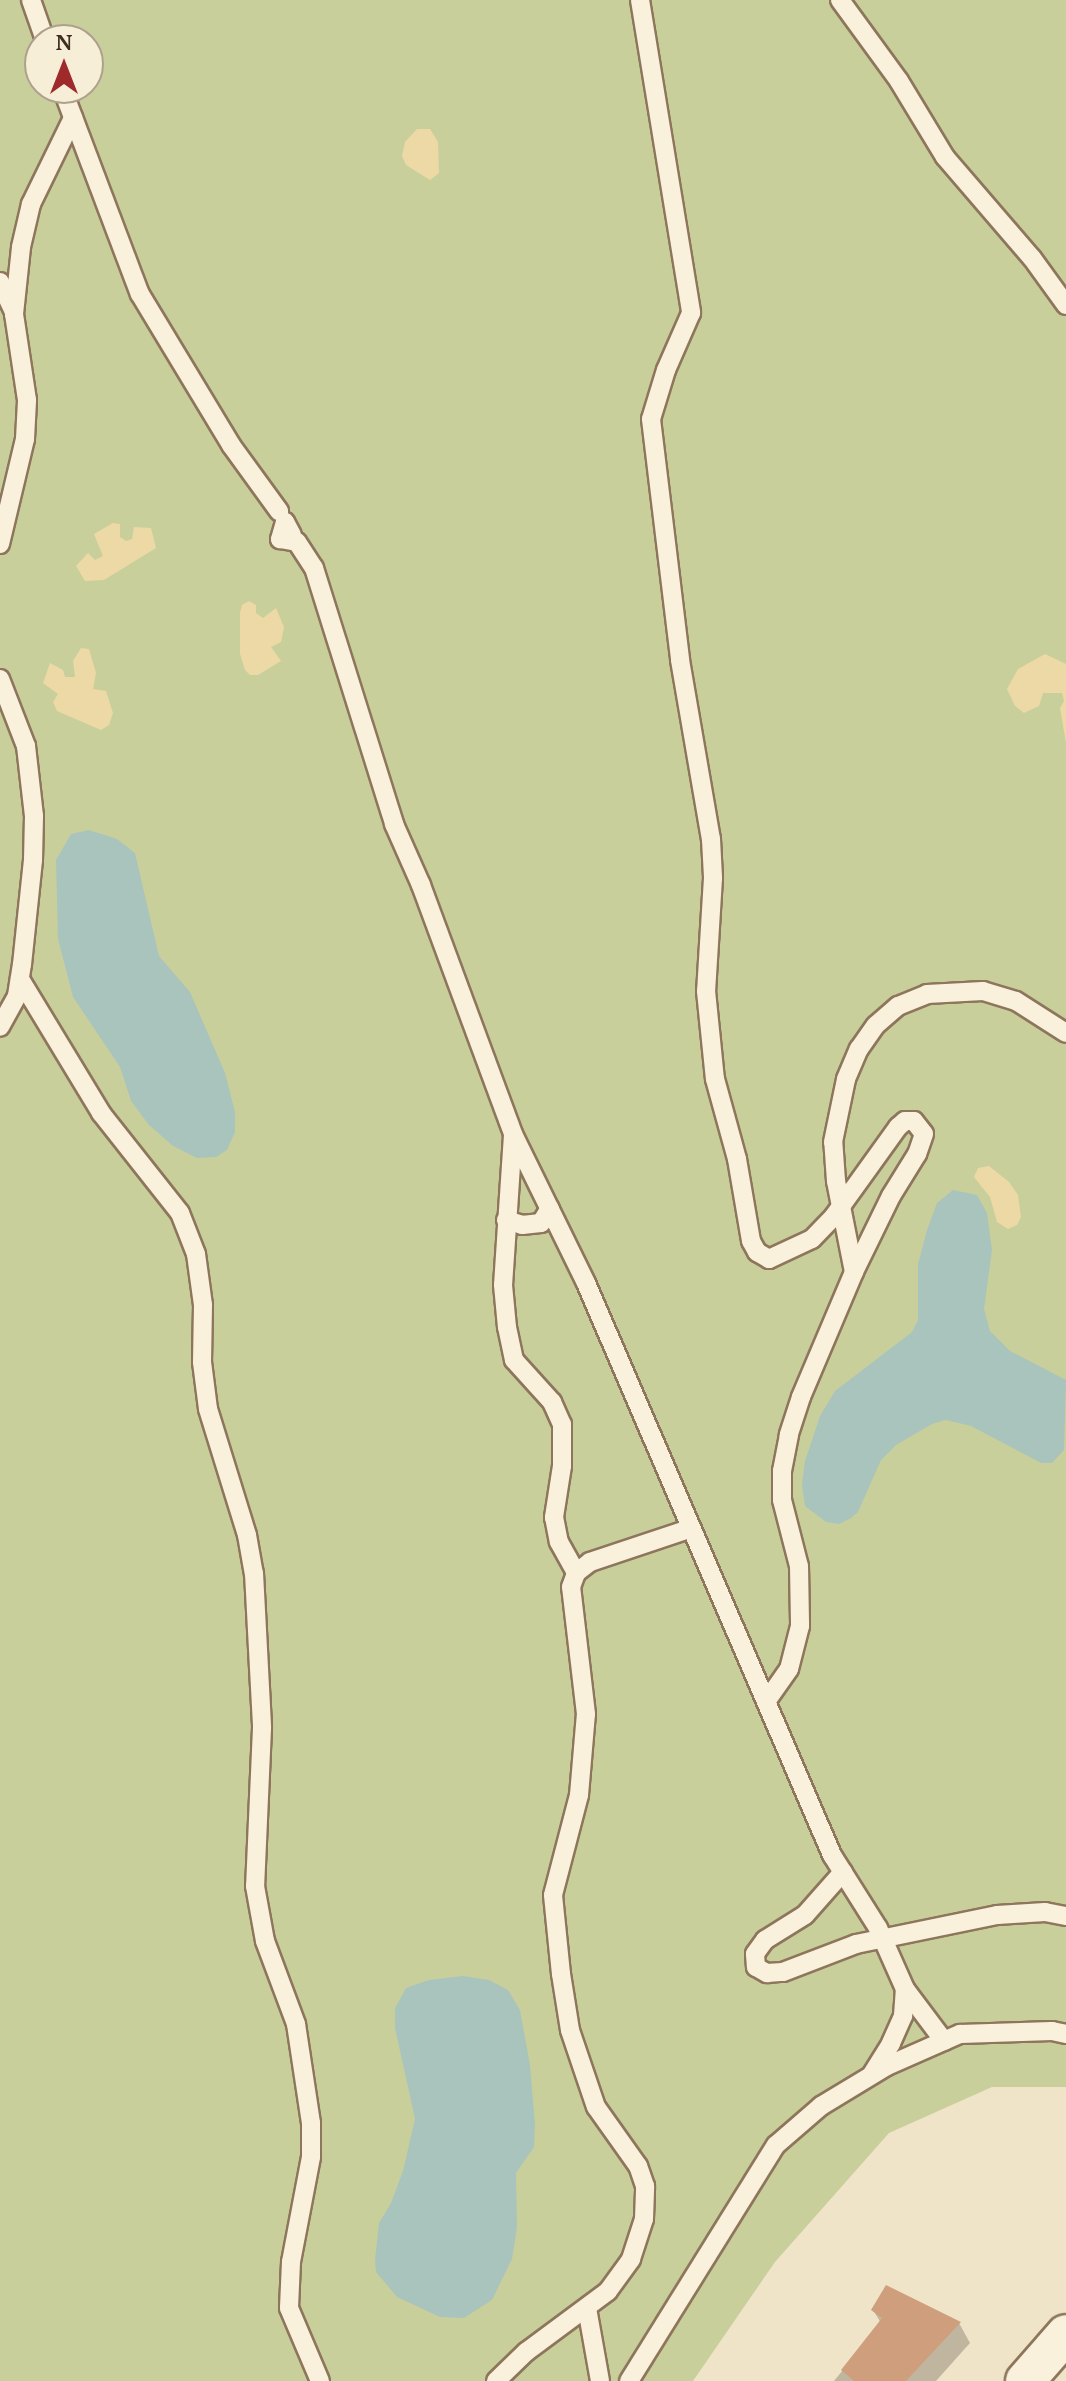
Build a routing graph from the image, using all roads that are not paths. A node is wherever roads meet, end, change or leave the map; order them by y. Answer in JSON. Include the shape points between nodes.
{"nodes":[{"id":1,"x":31,"y":0,"type":"edge"},
{"id":2,"x":640,"y":0,"type":"edge"},
{"id":3,"x":840,"y":0,"type":"edge"},
{"id":4,"x":39,"y":24,"type":"edge"},
{"id":5,"x":68,"y":104,"type":"edge"},
{"id":6,"x":73,"y":118,"type":"junction"},
{"id":7,"x":0,"y":282,"type":"edge"},
{"id":8,"x":1066,"y":305,"type":"edge"},
{"id":9,"x":14,"y":314,"type":"junction"},
{"id":10,"x":279,"y":511,"type":"dead end"},
{"id":11,"x":292,"y":535,"type":"dead end"},
{"id":12,"x":0,"y":544,"type":"edge"},
{"id":13,"x":0,"y":679,"type":"edge"},
{"id":14,"x":20,"y":979,"type":"junction"},
{"id":15,"x":0,"y":1027,"type":"edge"},
{"id":16,"x":1066,"y":1033,"type":"edge"},
{"id":17,"x":513,"y":1134,"type":"junction"},
{"id":18,"x":841,"y":1206,"type":"junction"},
{"id":19,"x":550,"y":1208,"type":"junction"},
{"id":20,"x":506,"y":1220,"type":"junction"},
{"id":21,"x":854,"y":1272,"type":"junction"},
{"id":22,"x":689,"y":1529,"type":"junction"},
{"id":23,"x":576,"y":1573,"type":"junction"},
{"id":24,"x":767,"y":1701,"type":"junction"},
{"id":25,"x":843,"y":1872,"type":"junction"},
{"id":26,"x":1066,"y":1916,"type":"edge"},
{"id":27,"x":883,"y":1939,"type":"junction"},
{"id":28,"x":905,"y":1989,"type":"junction"},
{"id":29,"x":1066,"y":2034,"type":"edge"},
{"id":30,"x":944,"y":2041,"type":"junction"},
{"id":31,"x":870,"y":2076,"type":"junction"},
{"id":32,"x":587,"y":2308,"type":"junction"},
{"id":33,"x":1066,"y":2334,"type":"edge"},
{"id":34,"x":320,"y":2381,"type":"edge"},
{"id":35,"x":496,"y":2381,"type":"edge"},
{"id":36,"x":600,"y":2381,"type":"edge"},
{"id":37,"x":629,"y":2381,"type":"edge"},
{"id":38,"x":1025,"y":2381,"type":"edge"}],
"edges":[{"from":1,"to":4,"type":"lane"},
{"from":2,"to":18,"type":"lane","via":[[691,313],[651,419],[680,660],[711,839],[706,991],[715,1079],[757,1252],[769,1259],[799,1247],[822,1231]]},
{"from":3,"to":8,"type":"lane","via":[[899,81],[945,157]]},
{"from":5,"to":6,"type":"lane"},
{"from":6,"to":9,"type":"lane","via":[[31,204]]},
{"from":6,"to":10,"type":"lane","via":[[140,294],[231,445]]},
{"from":7,"to":9,"type":"lane"},
{"from":9,"to":12,"type":"lane","via":[[27,400],[25,439]]},
{"from":11,"to":17,"type":"lane","via":[[285,522],[280,539],[297,542],[314,568],[394,824]]},
{"from":13,"to":14,"type":"lane","via":[[32,772],[33,860]]},
{"from":14,"to":15,"type":"lane"},
{"from":14,"to":34,"type":"lane","via":[[108,1124],[180,1213],[196,1254],[208,1409],[254,1573],[262,1728],[255,1886],[265,1941],[296,2024],[311,2123],[311,2157],[291,2262],[289,2308]]},
{"from":16,"to":18,"type":"lane","via":[[1016,1001],[983,991],[927,994],[898,1006],[876,1025],[846,1079],[833,1142]]},
{"from":17,"to":19,"type":"lane"},
{"from":17,"to":20,"type":"lane"},
{"from":18,"to":21,"type":"lane"},
{"from":18,"to":21,"type":"lane","via":[[898,1127],[905,1121],[920,1125],[921,1144]]},
{"from":19,"to":20,"type":"lane","via":[[541,1223]]},
{"from":19,"to":22,"type":"lane"},
{"from":20,"to":23,"type":"lane","via":[[507,1327],[514,1360],[552,1402],[562,1424],[554,1517],[559,1542]]},
{"from":21,"to":24,"type":"lane","via":[[789,1435],[782,1500],[799,1566],[800,1626],[789,1669]]},
{"from":22,"to":23,"type":"lane","via":[[590,1562]]},
{"from":22,"to":24,"type":"lane"},
{"from":23,"to":32,"type":"lane","via":[[571,1587],[586,1714],[583,1769],[553,1895],[558,1947],[570,2030],[583,2072],[596,2107],[638,2166],[645,2186],[644,2219],[631,2259],[608,2291]]},
{"from":24,"to":25,"type":"lane"},
{"from":25,"to":27,"type":"lane"},
{"from":25,"to":27,"type":"lane","via":[[805,1915],[765,1940],[755,1954],[756,1967],[783,1972]]},
{"from":26,"to":27,"type":"lane","via":[[997,1915]]},
{"from":27,"to":28,"type":"lane"},
{"from":28,"to":30,"type":"lane"},
{"from":28,"to":31,"type":"lane","via":[[903,2016]]},
{"from":29,"to":30,"type":"lane","via":[[960,2034]]},
{"from":30,"to":31,"type":"lane"},
{"from":31,"to":37,"type":"lane","via":[[821,2106],[776,2145]]},
{"from":32,"to":35,"type":"lane"},
{"from":32,"to":36,"type":"lane"},
{"from":33,"to":38,"type":"street"}]}
